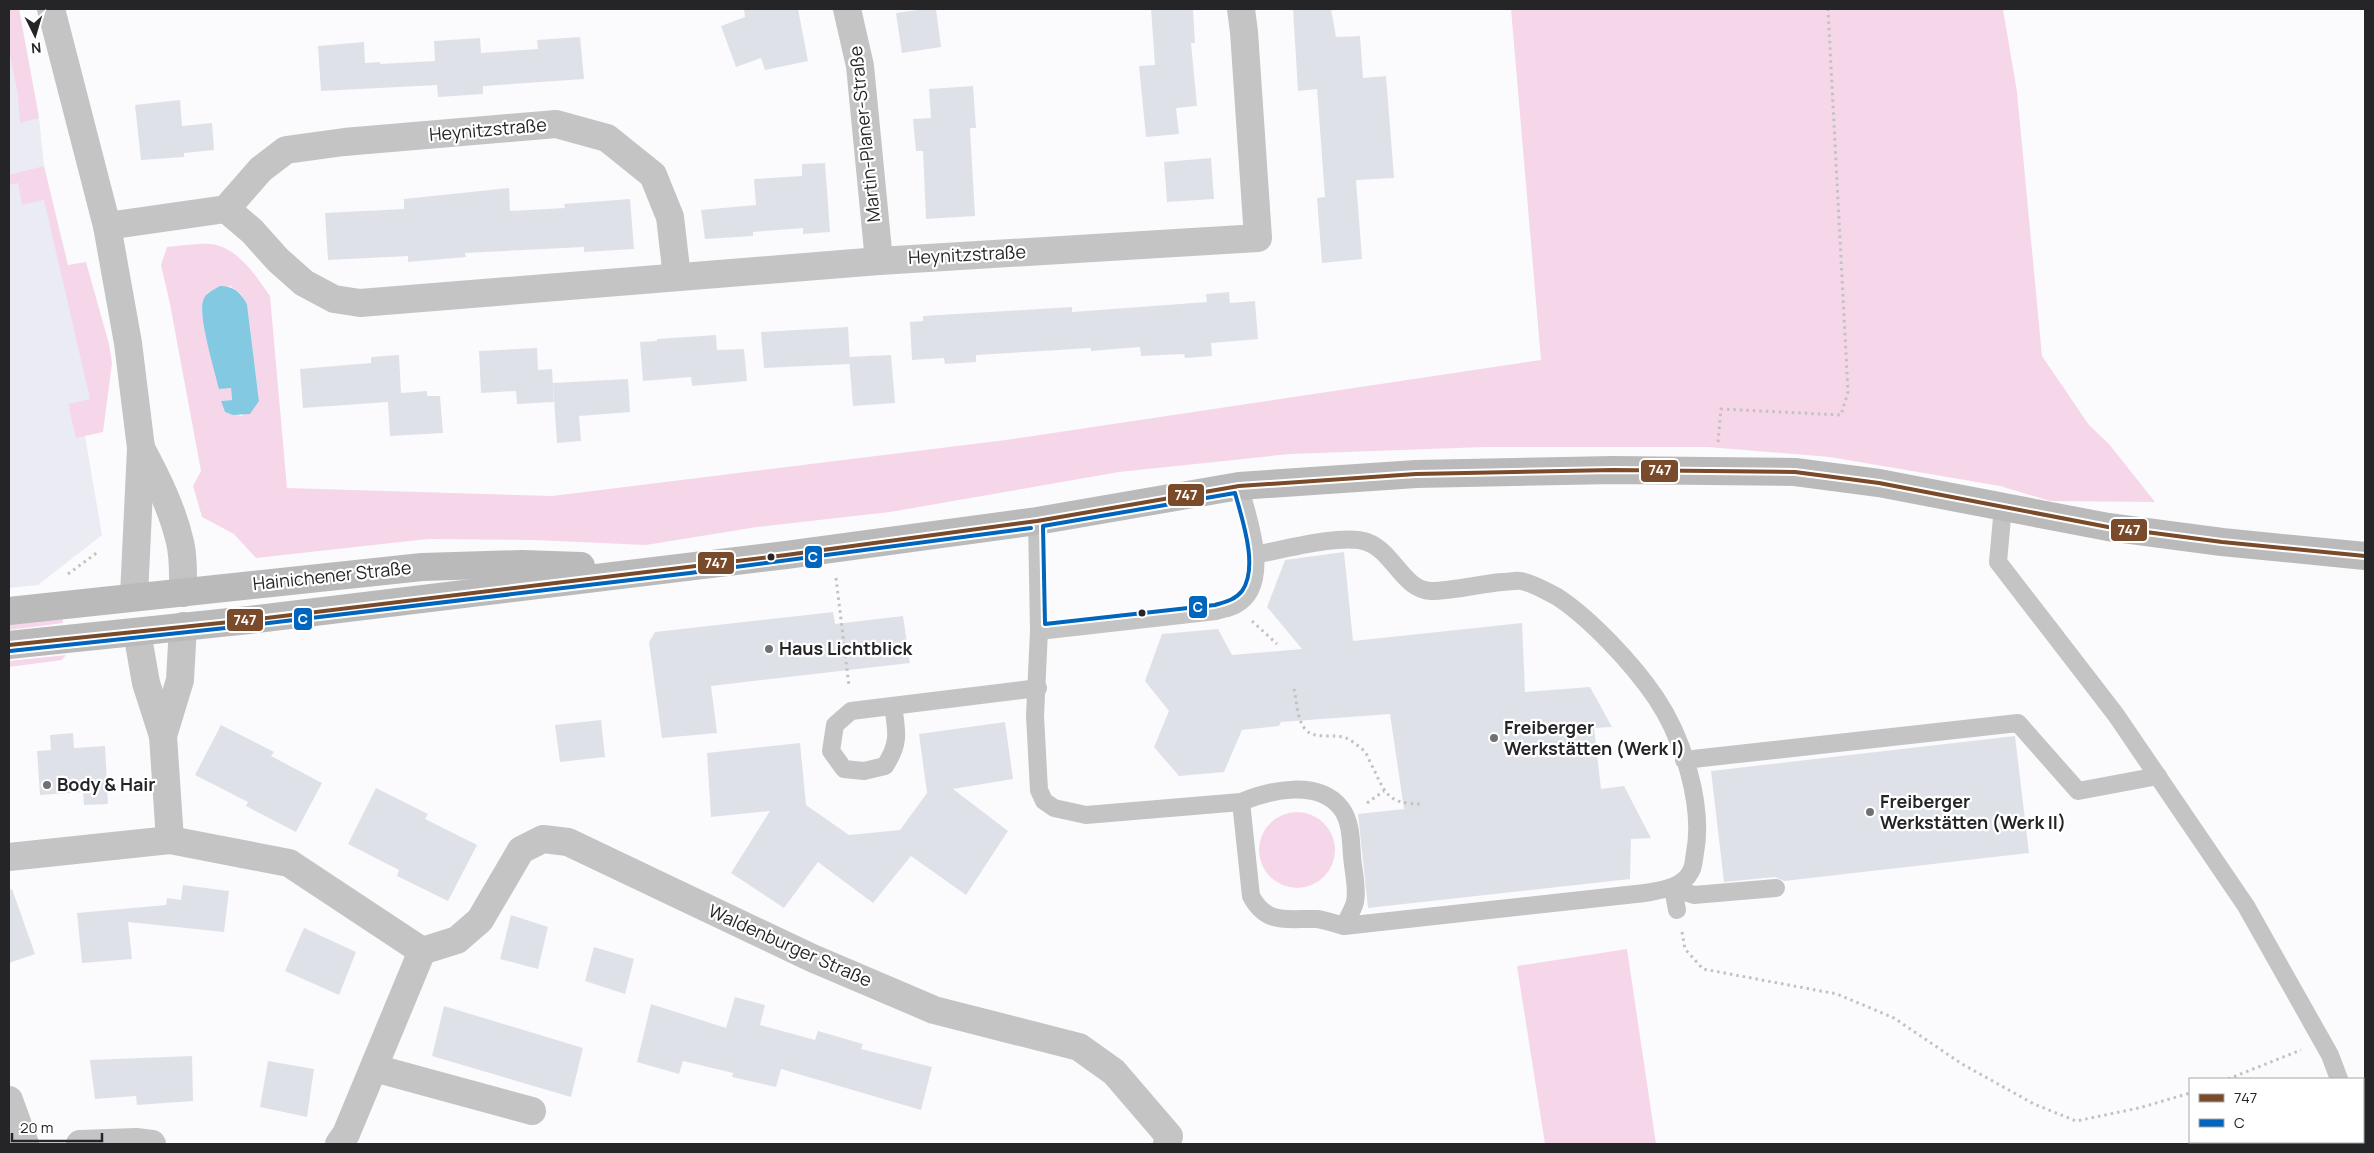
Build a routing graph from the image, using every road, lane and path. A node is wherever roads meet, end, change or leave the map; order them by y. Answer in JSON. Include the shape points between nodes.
{"nodes":[{"id":1,"x":51,"y":9,"type":"edge"},
{"id":2,"x":848,"y":9,"type":"edge"},
{"id":3,"x":1241,"y":9,"type":"edge"},
{"id":4,"x":1828,"y":9,"type":"edge"},
{"id":5,"x":226,"y":208,"type":"junction"},
{"id":6,"x":107,"y":226,"type":"junction"},
{"id":7,"x":878,"y":261,"type":"junction"},
{"id":8,"x":677,"y":277,"type":"junction"},
{"id":9,"x":141,"y":448,"type":"junction"},
{"id":10,"x":1713,"y":470,"type":"junction"},
{"id":11,"x":1239,"y":486,"type":"junction"},
{"id":12,"x":2003,"y":507,"type":"junction"},
{"id":13,"x":1037,"y":522,"type":"junction"},
{"id":14,"x":98,"y":552,"type":"dead end"},
{"id":15,"x":1255,"y":555,"type":"junction"},
{"id":16,"x":2365,"y":556,"type":"edge"},
{"id":17,"x":657,"y":570,"type":"junction"},
{"id":18,"x":66,"y":576,"type":"dead end"},
{"id":19,"x":827,"y":577,"type":"dead end"},
{"id":20,"x":183,"y":593,"type":"junction"},
{"id":21,"x":134,"y":596,"type":"junction"},
{"id":22,"x":1235,"y":606,"type":"junction"},
{"id":23,"x":9,"y":610,"type":"edge"},
{"id":24,"x":183,"y":626,"type":"junction"},
{"id":25,"x":1039,"y":631,"type":"junction"},
{"id":26,"x":137,"y":632,"type":"junction"},
{"id":27,"x":1277,"y":644,"type":"dead end"},
{"id":28,"x":9,"y":645,"type":"edge"},
{"id":29,"x":1038,"y":688,"type":"junction"},
{"id":30,"x":1294,"y":690,"type":"dead end"},
{"id":31,"x":893,"y":706,"type":"junction"},
{"id":32,"x":851,"y":711,"type":"junction"},
{"id":33,"x":163,"y":736,"type":"junction"},
{"id":34,"x":1684,"y":760,"type":"junction"},
{"id":35,"x":2158,"y":776,"type":"junction"},
{"id":36,"x":1241,"y":802,"type":"junction"},
{"id":37,"x":1421,"y":804,"type":"dead end"},
{"id":38,"x":170,"y":840,"type":"junction"},
{"id":39,"x":9,"y":857,"type":"edge"},
{"id":40,"x":1673,"y":888,"type":"junction"},
{"id":41,"x":1776,"y":888,"type":"dead end"},
{"id":42,"x":1677,"y":910,"type":"joint"},
{"id":43,"x":1344,"y":926,"type":"junction"},
{"id":44,"x":422,"y":951,"type":"junction"},
{"id":45,"x":2322,"y":1042,"type":"junction"},
{"id":46,"x":374,"y":1068,"type":"junction"},
{"id":47,"x":2231,"y":1078,"type":"edge"},
{"id":48,"x":2339,"y":1078,"type":"edge"},
{"id":49,"x":2189,"y":1093,"type":"edge"},
{"id":50,"x":9,"y":1100,"type":"edge"},
{"id":51,"x":532,"y":1111,"type":"dead end"},
{"id":52,"x":25,"y":1144,"type":"edge"},
{"id":53,"x":80,"y":1144,"type":"edge"},
{"id":54,"x":152,"y":1144,"type":"edge"},
{"id":55,"x":339,"y":1144,"type":"edge"},
{"id":56,"x":1167,"y":1144,"type":"edge"}],
"edges":[{"from":1,"to":6,"type":"street"},
{"from":2,"to":7,"type":"street","name":"Martin-Planer-Straße","via":[[860,66]]},
{"from":3,"to":7,"type":"street","name":"Heynitzstraße","via":[[1258,238]]},
{"from":4,"to":10,"type":"path","via":[[1848,392],[1841,415],[1721,408]]},
{"from":5,"to":6,"type":"street"},
{"from":5,"to":8,"type":"street","name":"Heynitzstraße","via":[[304,283],[334,299],[360,303]]},
{"from":5,"to":8,"type":"street","name":"Heynitzstraße","via":[[261,169],[286,150],[556,124],[607,138],[653,175],[670,217]]},
{"from":6,"to":9,"type":"street","via":[[128,343]]},
{"from":7,"to":8,"type":"street","name":"Heynitzstraße"},
{"from":9,"to":20,"type":"street","via":[[162,488],[176,530],[181,551]]},
{"from":9,"to":21,"type":"street"},
{"from":10,"to":11,"type":"main road","name":"Hainichener Straße","via":[[1416,474]]},
{"from":10,"to":12,"type":"main road","name":"Hainichener Straße","via":[[1796,472]]},
{"from":11,"to":13,"type":"main road","name":"Hainichener Straße"},
{"from":11,"to":15,"type":"lane"},
{"from":12,"to":16,"type":"main road","name":"Hainichener Straße","via":[[2108,527]]},
{"from":12,"to":35,"type":"lane","via":[[1998,562],[2116,715]]},
{"from":13,"to":17,"type":"main road","name":"Hainichener Straße"},
{"from":13,"to":25,"type":"lane"},
{"from":14,"to":18,"type":"path"},
{"from":15,"to":22,"type":"lane","via":[[1253,583],[1247,595]]},
{"from":15,"to":34,"type":"lane","via":[[1354,539],[1367,542],[1381,551],[1399,568],[1410,585],[1430,591],[1520,580],[1554,595],[1579,612],[1657,699]]},
{"from":17,"to":20,"type":"main road","name":"Hainichener Straße","via":[[522,564],[422,567]]},
{"from":17,"to":24,"type":"main road","name":"Hainichener Straße"},
{"from":19,"to":32,"type":"path","via":[[836,575]]},
{"from":20,"to":21,"type":"main road","name":"Hainichener Straße"},
{"from":20,"to":24,"type":"main road"},
{"from":21,"to":23,"type":"main road","name":"Hainichener Straße"},
{"from":21,"to":26,"type":"main road"},
{"from":22,"to":25,"type":"lane","via":[[1216,611]]},
{"from":22,"to":27,"type":"path"},
{"from":24,"to":26,"type":"main road","name":"Hainichener Straße"},
{"from":24,"to":33,"type":"street","via":[[180,680]]},
{"from":25,"to":29,"type":"lane"},
{"from":26,"to":28,"type":"main road","name":"Hainichener Straße"},
{"from":26,"to":33,"type":"street","via":[[146,683]]},
{"from":29,"to":31,"type":"lane"},
{"from":29,"to":36,"type":"lane","via":[[1035,716],[1039,790],[1044,800],[1054,808],[1086,815]]},
{"from":30,"to":37,"type":"path","via":[[1300,722],[1306,730],[1314,735],[1347,738],[1364,750],[1385,792],[1406,804]]},
{"from":31,"to":32,"type":"lane"},
{"from":31,"to":32,"type":"lane","via":[[897,732],[894,752],[885,766],[864,771],[844,769],[831,751],[835,725]]},
{"from":33,"to":38,"type":"street"},
{"from":34,"to":35,"type":"lane","via":[[2018,723],[2078,791]]},
{"from":34,"to":40,"type":"lane","via":[[1698,816],[1696,843],[1691,872]]},
{"from":35,"to":45,"type":"lane","via":[[2246,906]]},
{"from":36,"to":43,"type":"lane","via":[[1251,896],[1256,905],[1272,918],[1318,919]]},
{"from":36,"to":43,"type":"lane","via":[[1261,794],[1307,790],[1332,800],[1342,809],[1349,824],[1355,901]]},
{"from":38,"to":39,"type":"street"},
{"from":38,"to":44,"type":"street","via":[[289,863]]},
{"from":40,"to":41,"type":"lane","via":[[1694,894]]},
{"from":40,"to":42,"type":"lane"},
{"from":40,"to":43,"type":"lane"},
{"from":42,"to":49,"type":"path","via":[[1685,948],[1703,970],[1837,994],[1894,1018],[1962,1064],[2026,1100],[2076,1121]]},
{"from":44,"to":46,"type":"street"},
{"from":44,"to":56,"type":"street","name":"Waldenburger Straße","via":[[457,940],[480,920],[521,850],[543,839],[568,842],[812,958],[934,1010],[1079,1047],[1114,1072],[1169,1136]]},
{"from":45,"to":47,"type":"path"},
{"from":45,"to":48,"type":"lane"},
{"from":46,"to":51,"type":"street"},
{"from":46,"to":55,"type":"street"},
{"from":50,"to":52,"type":"street"},
{"from":53,"to":54,"type":"street"}]}
